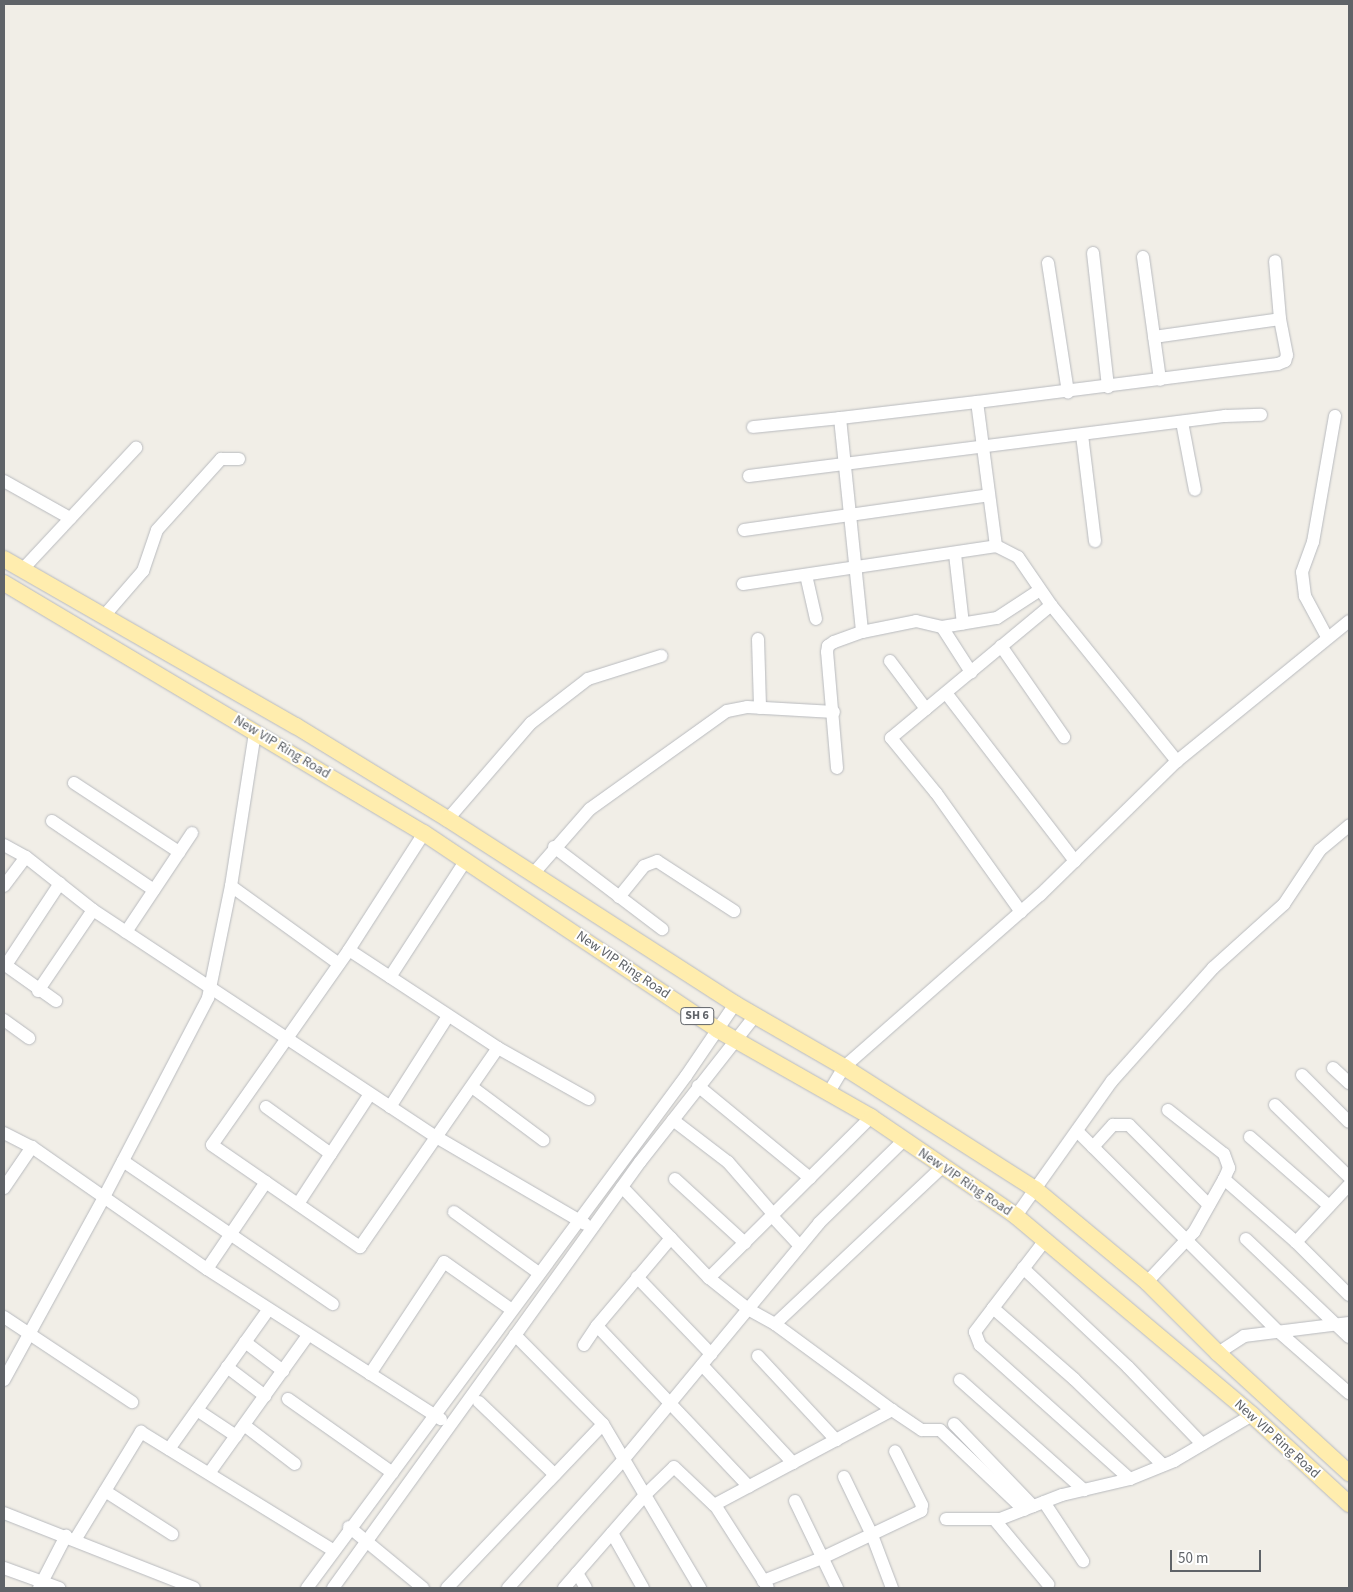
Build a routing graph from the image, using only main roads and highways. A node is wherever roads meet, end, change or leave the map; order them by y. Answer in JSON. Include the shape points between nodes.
{"nodes":[{"id":1,"x":4,"y":559,"type":"edge"},
{"id":2,"x":4,"y":584,"type":"edge"},
{"id":3,"x":1349,"y":1473,"type":"edge"},
{"id":4,"x":1349,"y":1504,"type":"edge"}],
"edges":[{"from":1,"to":3,"type":"main road","name":"New VIP Ring Road","number":"SH 6","via":[[296,726],[448,819],[735,1004],[844,1066],[1035,1189],[1147,1282],[1218,1353]]},
{"from":2,"to":4,"type":"main road","name":"New VIP Ring Road","number":"SH 6","via":[[424,833],[718,1030],[871,1117],[943,1166],[1046,1239],[1252,1415]]}]}
